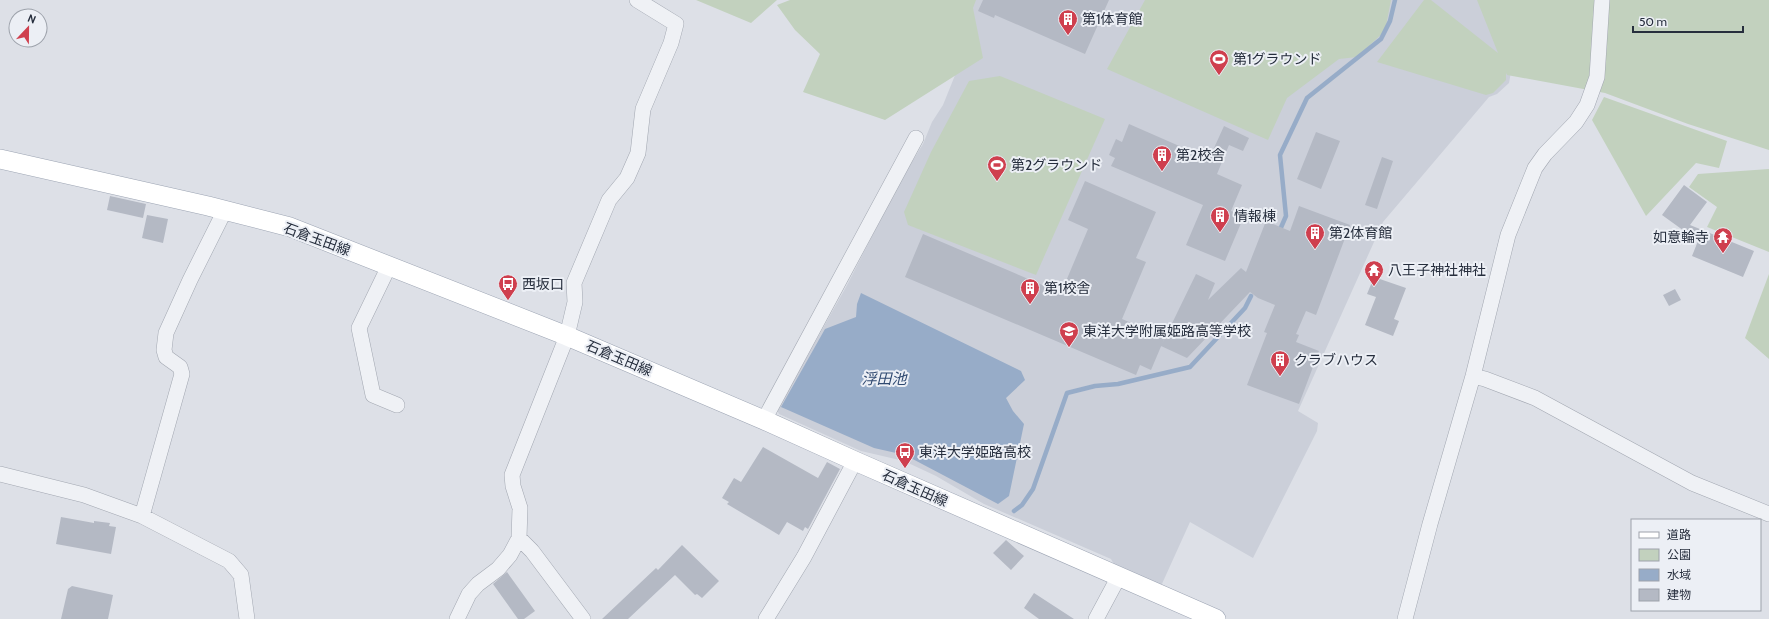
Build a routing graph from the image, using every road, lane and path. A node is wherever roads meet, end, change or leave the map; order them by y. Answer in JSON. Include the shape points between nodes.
{"nodes":[{"id":1,"x":637,"y":0,"type":"edge"},
{"id":2,"x":1602,"y":0,"type":"edge"},
{"id":3,"x":916,"y":138,"type":"dead end"},
{"id":4,"x":0,"y":159,"type":"edge"},
{"id":5,"x":225,"y":210,"type":"junction"},
{"id":6,"x":389,"y":266,"type":"junction"},
{"id":7,"x":567,"y":336,"type":"junction"},
{"id":8,"x":1474,"y":376,"type":"junction"},
{"id":9,"x":397,"y":405,"type":"dead end"},
{"id":10,"x":764,"y":420,"type":"junction"},
{"id":11,"x":855,"y":462,"type":"junction"},
{"id":12,"x":0,"y":474,"type":"edge"},
{"id":13,"x":1769,"y":514,"type":"edge"},
{"id":14,"x":142,"y":516,"type":"junction"},
{"id":15,"x":519,"y":538,"type":"junction"},
{"id":16,"x":1118,"y":578,"type":"junction"},
{"id":17,"x":247,"y":619,"type":"edge"},
{"id":18,"x":457,"y":619,"type":"edge"},
{"id":19,"x":583,"y":619,"type":"edge"},
{"id":20,"x":766,"y":619,"type":"edge"},
{"id":21,"x":1096,"y":619,"type":"edge"},
{"id":22,"x":1216,"y":619,"type":"edge"},
{"id":23,"x":1405,"y":619,"type":"edge"}],
"edges":[{"from":1,"to":7,"type":"street","via":[[676,24],[671,43],[643,109],[638,153],[627,178],[609,200],[574,283],[575,302]]},
{"from":2,"to":8,"type":"street","via":[[1597,77],[1587,105],[1576,122],[1546,154],[1532,175],[1508,235]]},
{"from":3,"to":10,"type":"street"},
{"from":4,"to":5,"type":"main road","name":"石倉玉田線"},
{"from":5,"to":6,"type":"main road","name":"石倉玉田線","via":[[290,227]]},
{"from":5,"to":14,"type":"street","via":[[166,334],[166,357],[180,367],[182,374]]},
{"from":6,"to":7,"type":"main road","name":"石倉玉田線"},
{"from":6,"to":9,"type":"street","via":[[359,328],[373,395]]},
{"from":7,"to":10,"type":"main road","name":"石倉玉田線"},
{"from":7,"to":15,"type":"street","via":[[512,475],[520,508]]},
{"from":8,"to":13,"type":"street","via":[[1535,398],[1692,483]]},
{"from":8,"to":23,"type":"street"},
{"from":10,"to":11,"type":"main road","name":"石倉玉田線"},
{"from":11,"to":16,"type":"main road","name":"石倉玉田線"},
{"from":11,"to":20,"type":"street","via":[[804,557]]},
{"from":12,"to":14,"type":"street","via":[[84,495]]},
{"from":14,"to":17,"type":"street","via":[[229,561],[241,576]]},
{"from":15,"to":18,"type":"street","via":[[510,555],[498,569],[469,594]]},
{"from":15,"to":19,"type":"street","via":[[532,551]]},
{"from":16,"to":21,"type":"street"},
{"from":16,"to":22,"type":"main road","name":"石倉玉田線"}]}
